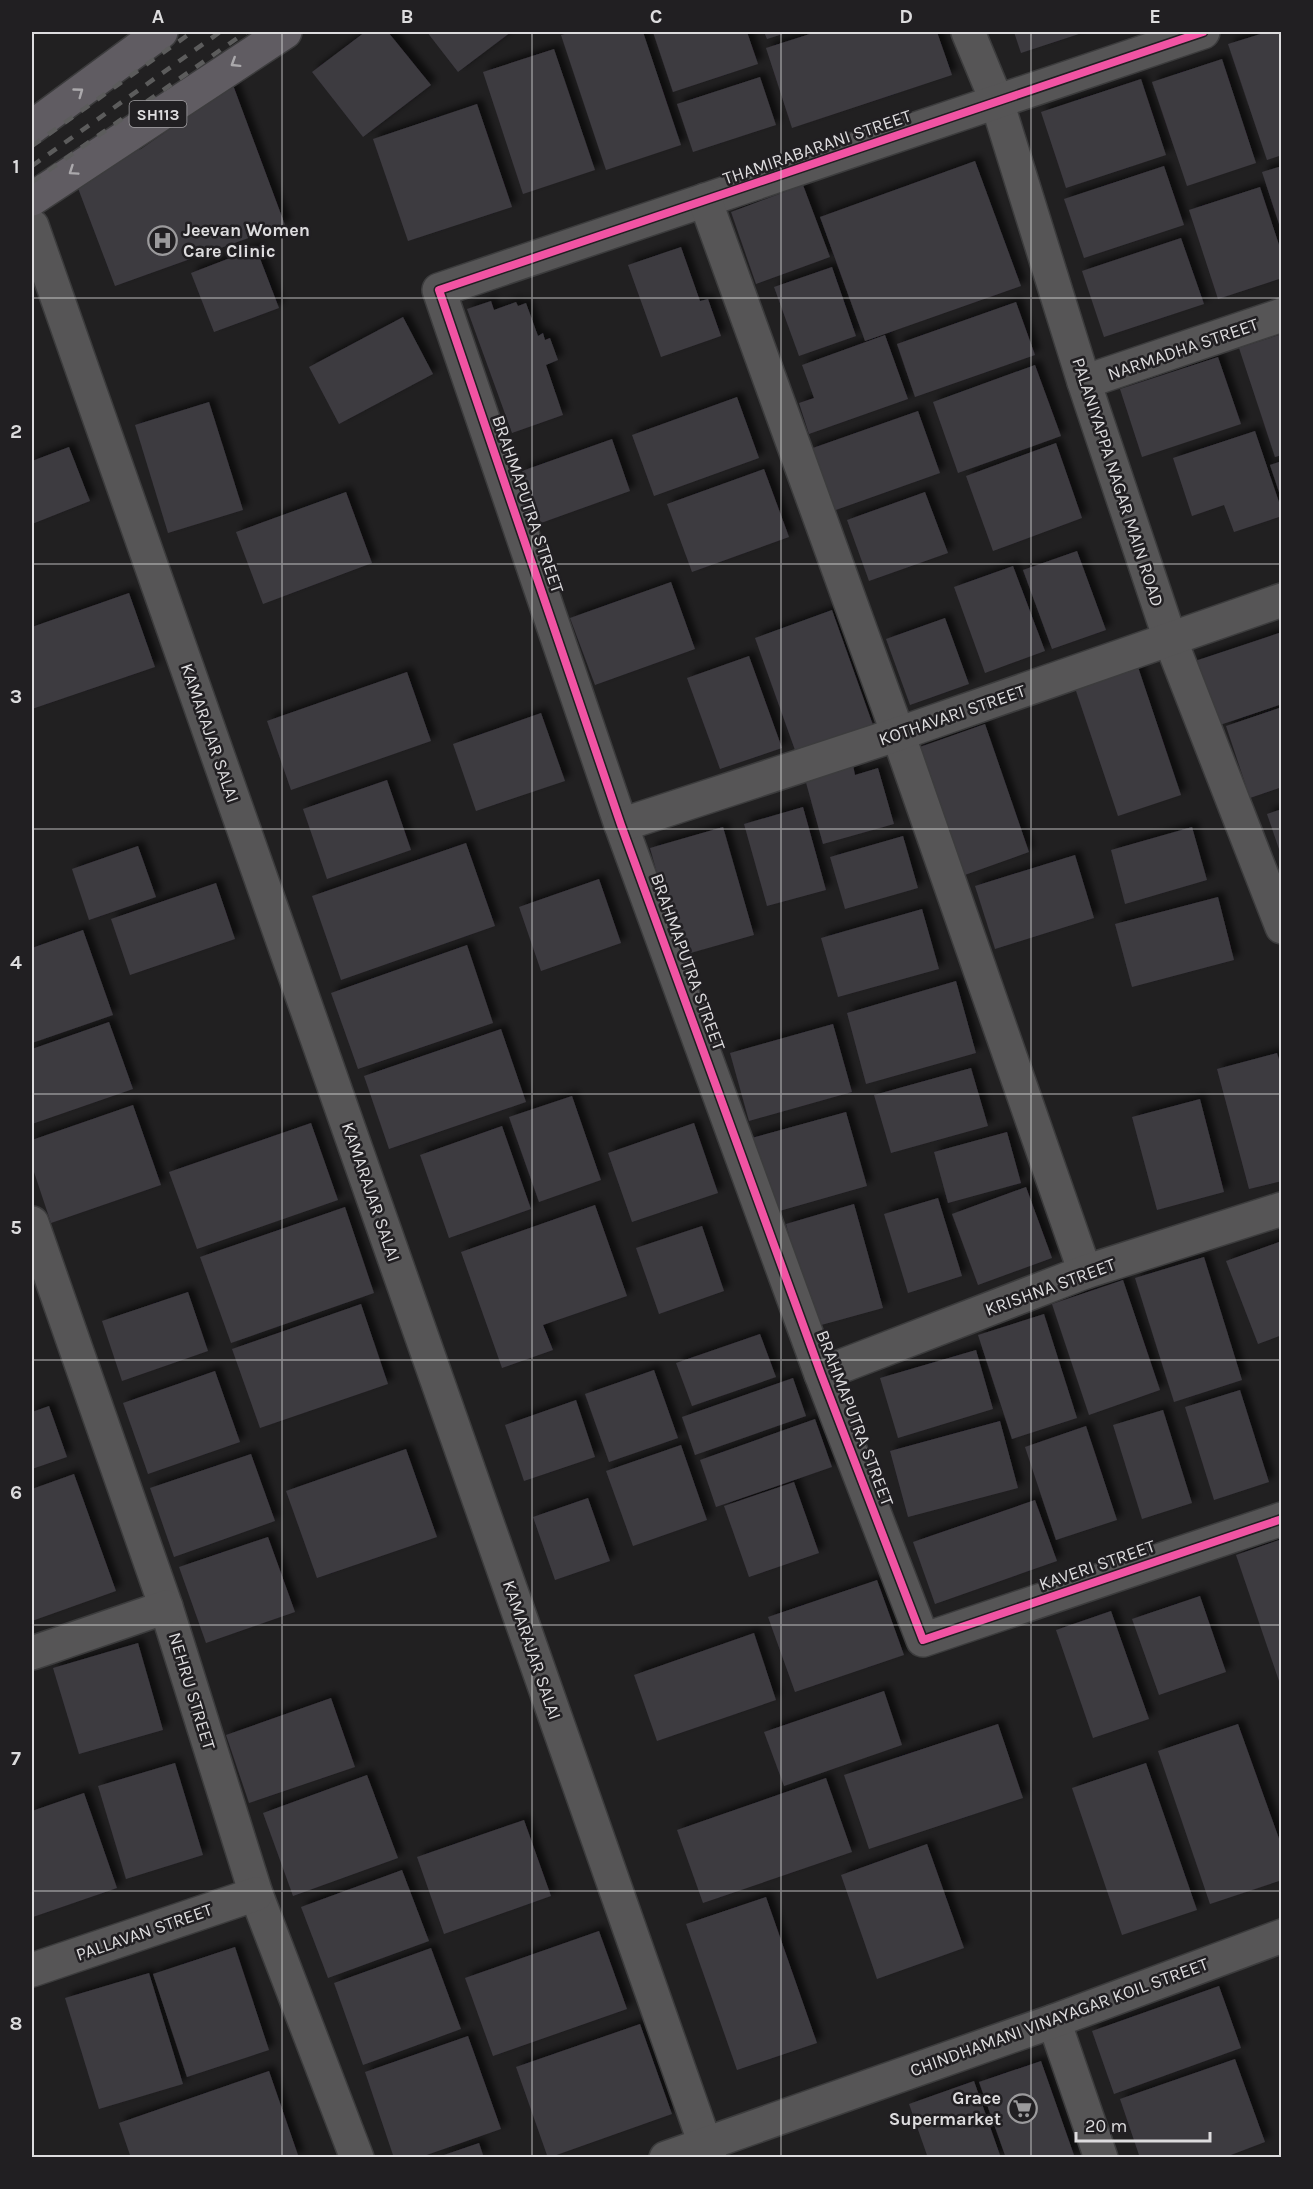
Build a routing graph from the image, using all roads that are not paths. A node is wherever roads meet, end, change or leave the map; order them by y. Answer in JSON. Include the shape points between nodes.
{"nodes":[{"id":1,"x":161,"y":32,"type":"edge"},
{"id":2,"x":285,"y":32,"type":"edge"},
{"id":3,"x":968,"y":32,"type":"edge"},
{"id":4,"x":1203,"y":32,"type":"edge"},
{"id":5,"x":997,"y":102,"type":"junction"},
{"id":6,"x":32,"y":127,"type":"edge"},
{"id":7,"x":32,"y":199,"type":"edge"},
{"id":8,"x":705,"y":200,"type":"junction"},
{"id":9,"x":32,"y":226,"type":"edge"},
{"id":10,"x":439,"y":290,"type":"joint"},
{"id":11,"x":1281,"y":315,"type":"edge"},
{"id":12,"x":1084,"y":382,"type":"junction"},
{"id":13,"x":1281,"y":600,"type":"edge"},
{"id":14,"x":1170,"y":639,"type":"junction"},
{"id":15,"x":898,"y":734,"type":"junction"},
{"id":16,"x":621,"y":825,"type":"junction"},
{"id":17,"x":1279,"y":914,"type":"edge"},
{"id":18,"x":1281,"y":1209,"type":"edge"},
{"id":19,"x":32,"y":1223,"type":"edge"},
{"id":20,"x":38,"y":1263,"type":"edge"},
{"id":21,"x":1085,"y":1272,"type":"junction"},
{"id":22,"x":821,"y":1374,"type":"junction"},
{"id":23,"x":1281,"y":1519,"type":"edge"},
{"id":24,"x":166,"y":1607,"type":"junction"},
{"id":25,"x":923,"y":1640,"type":"joint"},
{"id":26,"x":32,"y":1653,"type":"edge"},
{"id":27,"x":256,"y":1894,"type":"junction"},
{"id":28,"x":1281,"y":1936,"type":"edge"},
{"id":29,"x":32,"y":1970,"type":"edge"},
{"id":30,"x":1054,"y":2021,"type":"junction"},
{"id":31,"x":708,"y":2150,"type":"edge"},
{"id":32,"x":357,"y":2157,"type":"edge"},
{"id":33,"x":666,"y":2157,"type":"edge"},
{"id":34,"x":1101,"y":2157,"type":"edge"}],
"edges":[{"from":6,"to":1,"type":"main road","one_way":true},
{"from":2,"to":7,"type":"main road","number":"SH113","one_way":true},
{"from":3,"to":5,"type":"street","name":"PALANIYAPPA NAGAR MAIN ROAD"},
{"from":4,"to":5,"type":"street","name":"THAMIRABARANI STREET"},
{"from":5,"to":8,"type":"street","name":"THAMIRABARANI STREET"},
{"from":5,"to":12,"type":"street","name":"PALANIYAPPA NAGAR MAIN ROAD"},
{"from":8,"to":10,"type":"street","name":"THAMIRABARANI STREET"},
{"from":8,"to":15,"type":"street"},
{"from":9,"to":31,"type":"street","name":"KAMARAJAR SALAI"},
{"from":10,"to":16,"type":"street","name":"BRAHMAPUTRA STREET"},
{"from":11,"to":12,"type":"street","name":"NARMADHA STREET"},
{"from":12,"to":14,"type":"street","name":"PALANIYAPPA NAGAR MAIN ROAD"},
{"from":13,"to":14,"type":"street","name":"KOTHAVARI STREET"},
{"from":14,"to":15,"type":"street","name":"KOTHAVARI STREET"},
{"from":14,"to":17,"type":"street","name":"PALANIYAPPA NAGAR MAIN ROAD"},
{"from":15,"to":16,"type":"street","name":"KOTHAVARI STREET"},
{"from":15,"to":21,"type":"street"},
{"from":16,"to":22,"type":"street","name":"BRAHMAPUTRA STREET"},
{"from":18,"to":21,"type":"street","name":"KRISHNA STREET"},
{"from":19,"to":20,"type":"street","name":"NEHRU STREET"},
{"from":20,"to":24,"type":"street","name":"NEHRU STREET"},
{"from":21,"to":22,"type":"street","name":"KRISHNA STREET"},
{"from":22,"to":25,"type":"street","name":"BRAHMAPUTRA STREET"},
{"from":23,"to":25,"type":"street","name":"KAVERI STREET"},
{"from":24,"to":26,"type":"street"},
{"from":24,"to":27,"type":"street","name":"NEHRU STREET"},
{"from":27,"to":29,"type":"street","name":"PALLAVAN STREET"},
{"from":27,"to":32,"type":"street","name":"NEHRU STREET"},
{"from":28,"to":30,"type":"street","name":"CHINDHAMANI VINAYAGAR KOIL STREET"},
{"from":30,"to":31,"type":"street","name":"CHINDHAMANI VINAYAGAR KOIL STREET"},
{"from":30,"to":34,"type":"street"},
{"from":31,"to":33,"type":"street","name":"CHINDHAMANI VINAYAGAR KOIL STREET"}]}
